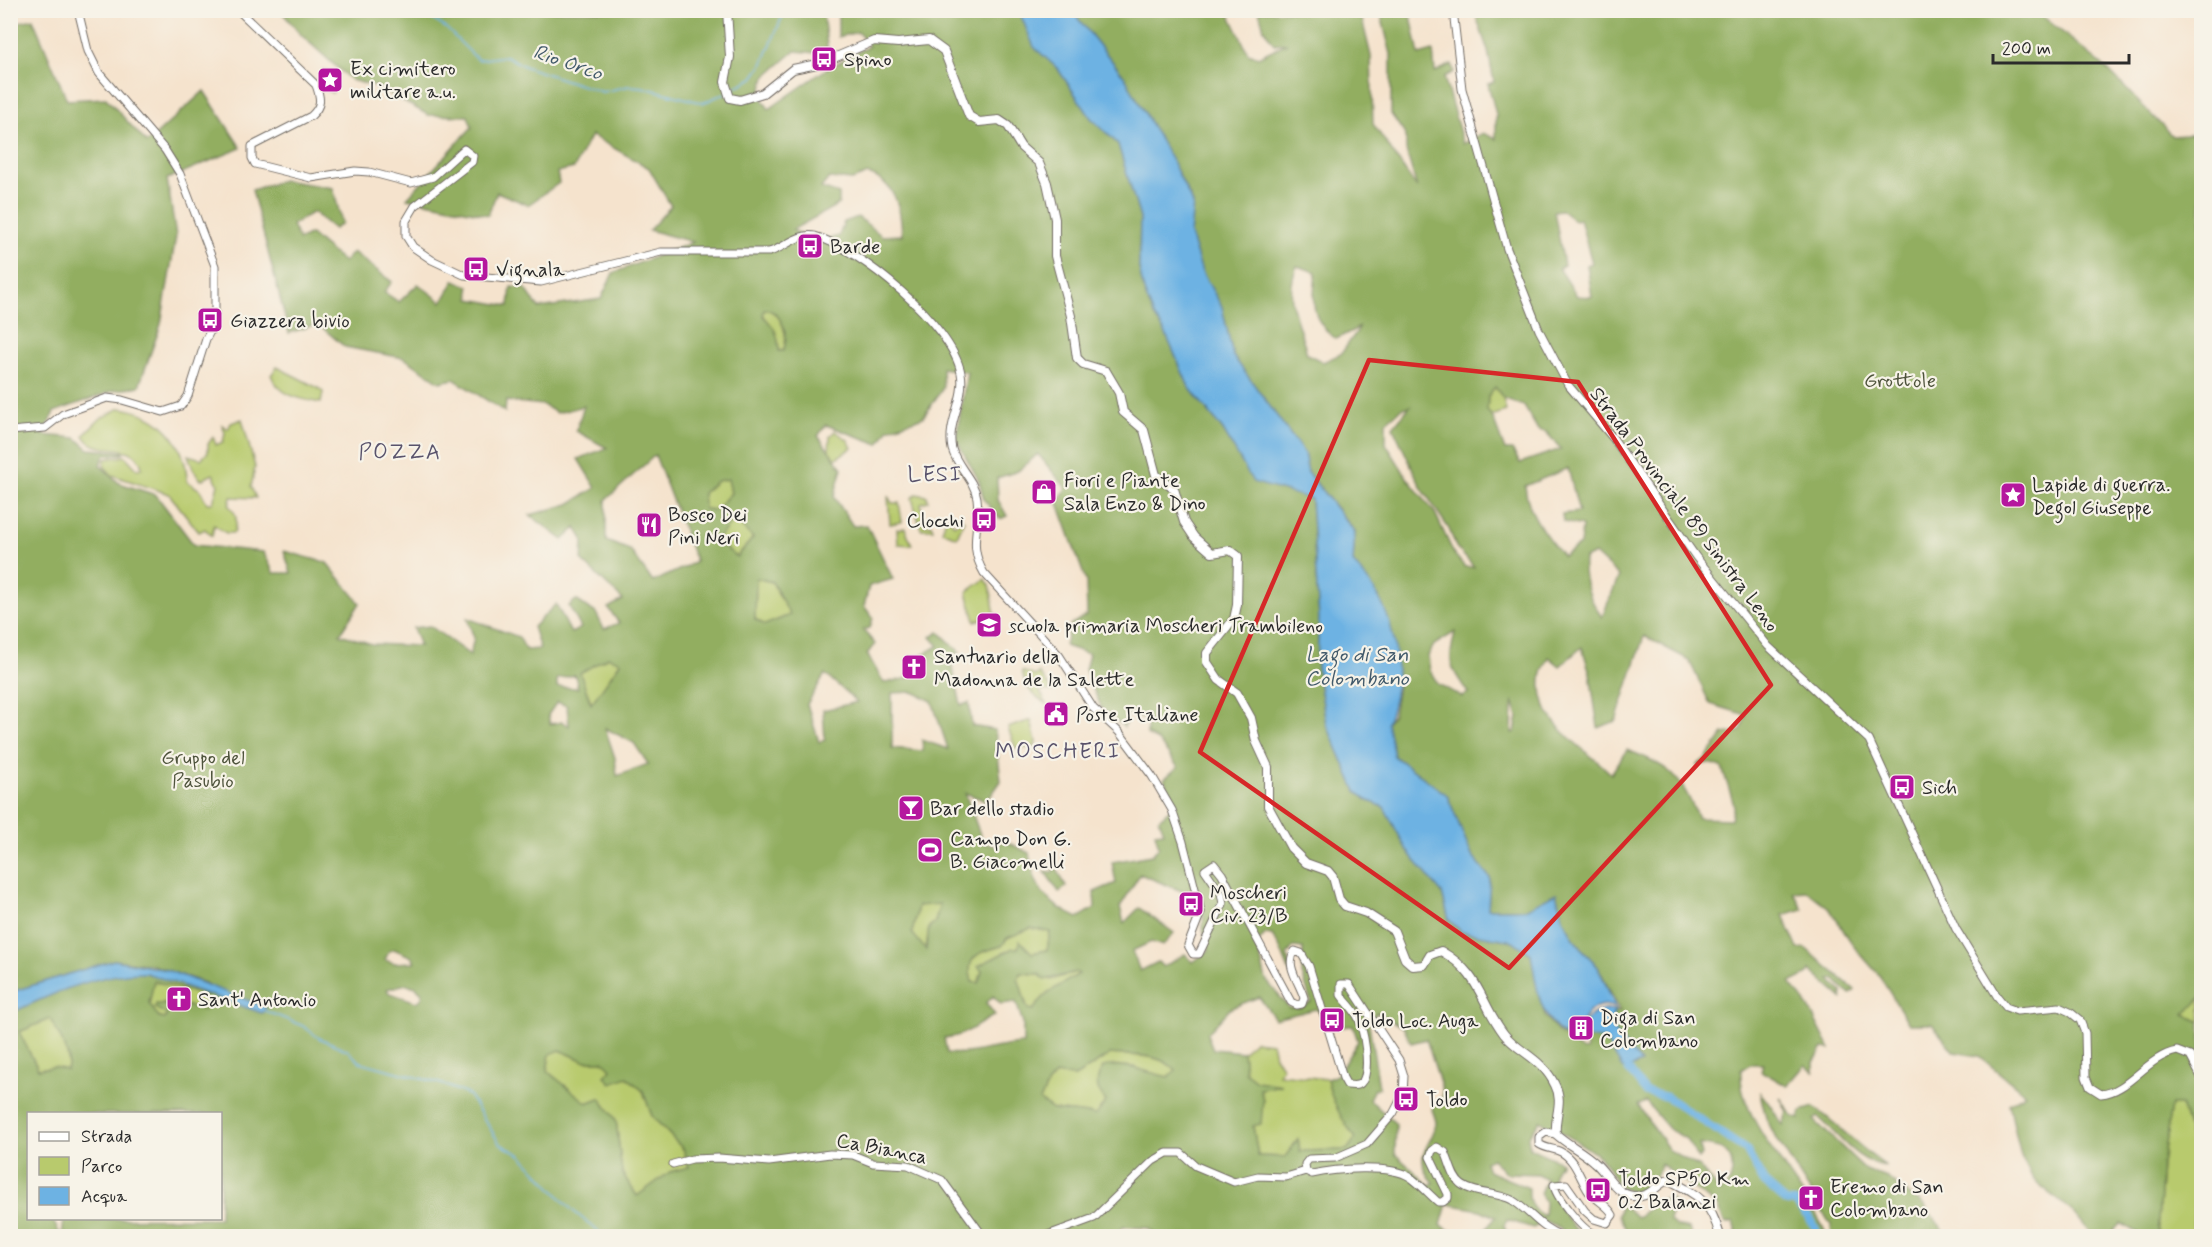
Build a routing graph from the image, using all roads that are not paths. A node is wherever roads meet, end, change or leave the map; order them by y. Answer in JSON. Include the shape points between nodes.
{"nodes":[{"id":1,"x":78,"y":10,"type":"edge"},
{"id":2,"x":238,"y":10,"type":"edge"},
{"id":3,"x":727,"y":10,"type":"edge"},
{"id":4,"x":1453,"y":10,"type":"edge"},
{"id":5,"x":10,"y":431,"type":"edge"},
{"id":6,"x":2202,"y":1079,"type":"edge"},
{"id":7,"x":1556,"y":1134,"type":"junction"},
{"id":8,"x":674,"y":1164,"type":"dead end"},
{"id":9,"x":1306,"y":1171,"type":"junction"},
{"id":10,"x":983,"y":1236,"type":"edge"},
{"id":11,"x":1045,"y":1236,"type":"edge"},
{"id":12,"x":1562,"y":1236,"type":"edge"},
{"id":13,"x":1620,"y":1236,"type":"edge"},
{"id":14,"x":1720,"y":1236,"type":"edge"}],
"edges":[{"from":1,"to":5,"type":"street","via":[[88,51],[99,74],[165,150],[180,174],[215,266],[215,322],[188,396],[175,409],[157,411],[107,398],[63,414],[45,428]]},
{"from":2,"to":9,"type":"street","via":[[316,85],[321,98],[319,108],[311,116],[252,146],[255,164],[311,178],[355,171],[411,183],[433,177],[459,152],[470,151],[472,162],[415,206],[406,221],[406,236],[413,247],[451,270],[475,278],[541,282],[647,254],[768,252],[781,249],[796,238],[814,236],[881,275],[935,324],[947,339],[961,373],[952,450],[977,496],[977,561],[1059,655],[1093,708],[1119,732],[1152,776],[1170,808],[1201,912],[1189,951],[1199,954],[1223,904],[1221,892],[1205,870],[1214,864],[1297,1005],[1304,998],[1290,962],[1295,951],[1301,953],[1309,966],[1347,1085],[1362,1083],[1365,1038],[1356,1013],[1341,995],[1341,984],[1349,984],[1399,1060],[1404,1076],[1403,1095],[1379,1134],[1356,1150],[1335,1158],[1309,1159]]},
{"from":3,"to":7,"type":"main road","via":[[730,57],[725,90],[730,98],[740,100],[763,93],[793,69],[822,63],[874,41],[929,40],[944,51],[969,116],[979,122],[999,120],[1008,126],[1021,147],[1039,163],[1056,219],[1055,256],[1077,358],[1083,364],[1106,371],[1119,393],[1123,412],[1144,430],[1156,475],[1174,489],[1184,522],[1194,537],[1212,553],[1230,550],[1238,556],[1234,619],[1207,653],[1207,662],[1219,680],[1237,693],[1251,718],[1268,766],[1268,806],[1279,827],[1298,857],[1328,871],[1345,906],[1366,913],[1394,931],[1405,959],[1413,966],[1424,965],[1430,955],[1441,951],[1470,974],[1504,1035],[1540,1064],[1555,1085],[1560,1106]]},
{"from":4,"to":6,"type":"street","name":"Strada Provinciale 89 Sinistra Leno","via":[[1462,89],[1507,249],[1539,330],[1568,385],[1613,438],[1696,557],[1768,646],[1869,740],[1956,929],[1996,996],[2017,1011],[2059,1007],[2075,1015],[2085,1033],[2086,1077],[2090,1087],[2101,1094],[2115,1090],[2151,1061],[2177,1051],[2190,1056]]},
{"from":7,"to":13,"type":"street","via":[[1546,1132],[1539,1137],[1539,1144],[1570,1160],[1598,1202],[1613,1215],[1607,1223],[1594,1219],[1566,1184],[1554,1185],[1558,1198],[1592,1233]]},
{"from":7,"to":14,"type":"main road","via":[[1596,1162],[1620,1192],[1644,1196],[1669,1179],[1680,1185],[1713,1211]]},
{"from":8,"to":10,"type":"street","name":"Ca Bianca","via":[[719,1158],[770,1162],[830,1154],[908,1165],[942,1180]]},
{"from":9,"to":11,"type":"street","via":[[1286,1178],[1258,1176],[1234,1182],[1196,1166],[1181,1153],[1167,1153],[1153,1161],[1094,1218]]},
{"from":9,"to":12,"type":"street","via":[[1399,1172],[1443,1202],[1448,1198],[1445,1184],[1430,1158],[1437,1147],[1445,1152],[1461,1184],[1510,1199],[1544,1227]]}]}
